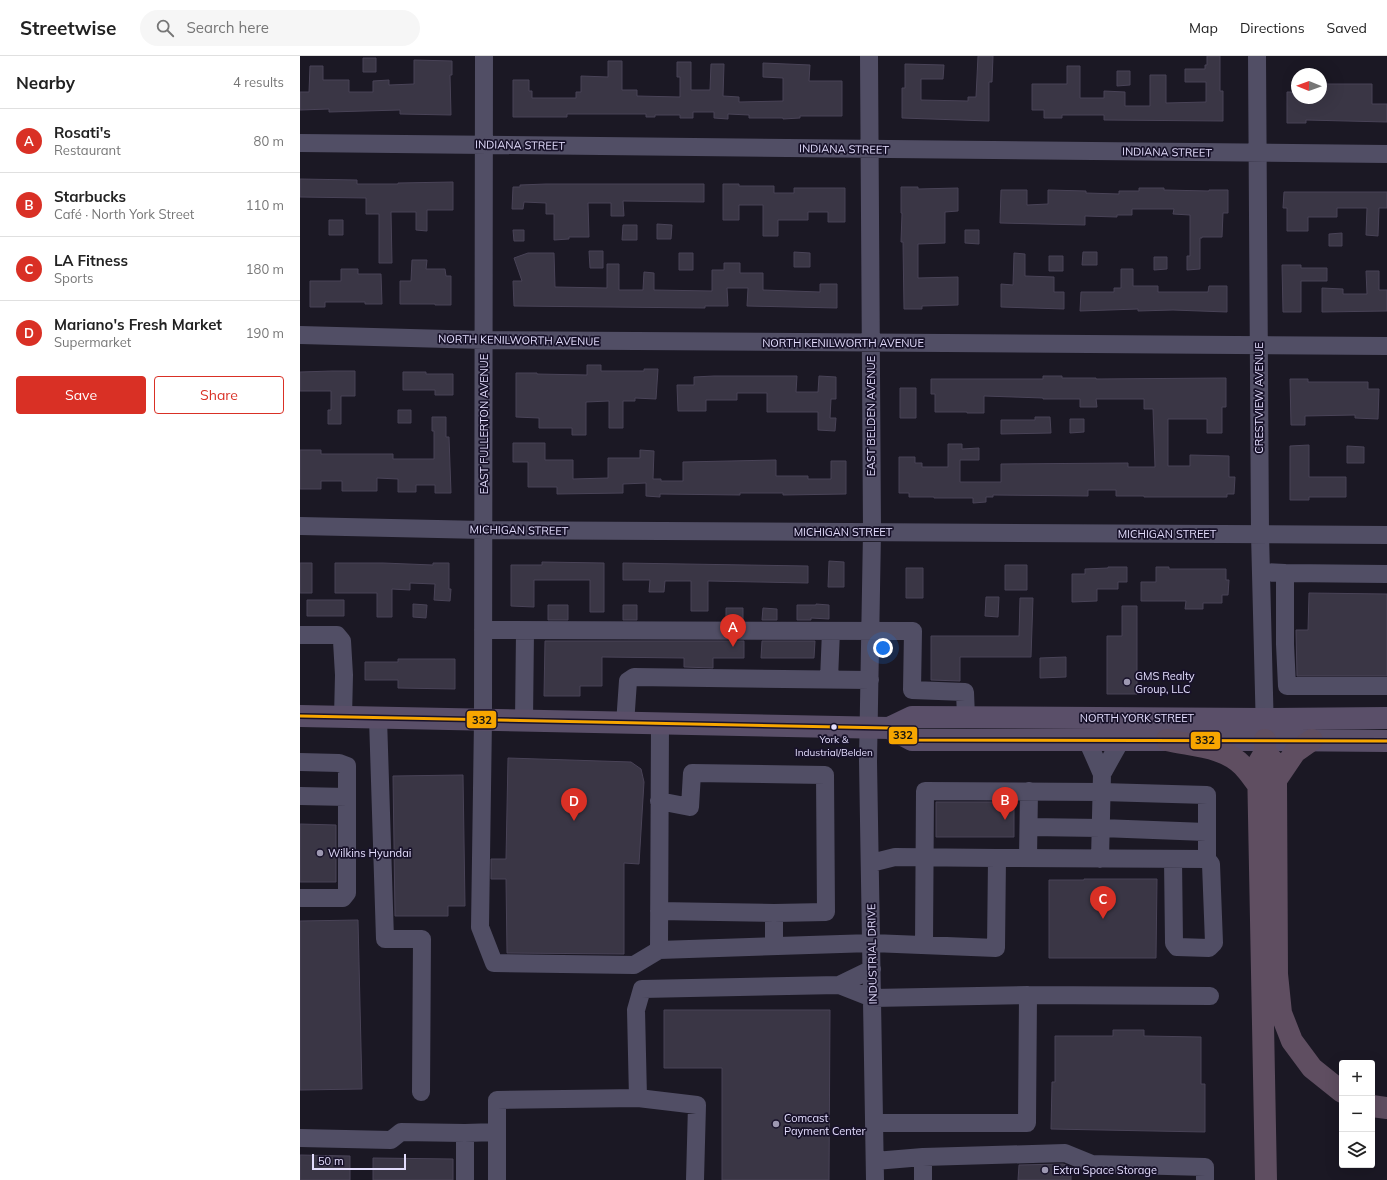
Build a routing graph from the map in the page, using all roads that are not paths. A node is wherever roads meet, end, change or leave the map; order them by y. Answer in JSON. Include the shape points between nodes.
{"nodes":[{"id":1,"x":484,"y":56,"type":"edge"},
{"id":2,"x":869,"y":56,"type":"edge"},
{"id":3,"x":1257,"y":56,"type":"edge"},
{"id":4,"x":300,"y":143,"type":"edge"},
{"id":5,"x":484,"y":145,"type":"junction"},
{"id":6,"x":870,"y":149,"type":"junction"},
{"id":7,"x":1259,"y":153,"type":"junction"},
{"id":8,"x":1387,"y":154,"type":"edge"},
{"id":9,"x":300,"y":335,"type":"edge"},
{"id":10,"x":484,"y":340,"type":"junction"},
{"id":11,"x":871,"y":343,"type":"junction"},
{"id":12,"x":1258,"y":345,"type":"junction"},
{"id":13,"x":1387,"y":346,"type":"edge"},
{"id":14,"x":300,"y":526,"type":"edge"},
{"id":15,"x":483,"y":530,"type":"junction"},
{"id":16,"x":872,"y":532,"type":"junction"},
{"id":17,"x":1260,"y":534,"type":"junction"},
{"id":18,"x":1387,"y":535,"type":"edge"},
{"id":19,"x":1260,"y":572,"type":"junction"},
{"id":20,"x":1285,"y":572,"type":"junction"},
{"id":21,"x":1387,"y":574,"type":"edge"},
{"id":22,"x":483,"y":630,"type":"junction"},
{"id":23,"x":525,"y":631,"type":"junction"},
{"id":24,"x":831,"y":631,"type":"junction"},
{"id":25,"x":871,"y":631,"type":"junction"},
{"id":26,"x":300,"y":636,"type":"edge"},
{"id":27,"x":829,"y":679,"type":"junction"},
{"id":28,"x":870,"y":680,"type":"junction"},
{"id":29,"x":1387,"y":686,"type":"edge"},
{"id":30,"x":300,"y":716,"type":"edge"},
{"id":31,"x":343,"y":717,"type":"junction"},
{"id":32,"x":966,"y":717,"type":"junction"},
{"id":33,"x":378,"y":718,"type":"junction"},
{"id":34,"x":1387,"y":718,"type":"edge"},
{"id":35,"x":483,"y":720,"type":"junction"},
{"id":36,"x":524,"y":721,"type":"junction"},
{"id":37,"x":625,"y":724,"type":"junction"},
{"id":38,"x":660,"y":724,"type":"junction"},
{"id":39,"x":878,"y":728,"type":"junction"},
{"id":40,"x":1265,"y":737,"type":"junction"},
{"id":41,"x":1087,"y":740,"type":"junction"},
{"id":42,"x":1121,"y":740,"type":"junction"},
{"id":43,"x":1167,"y":740,"type":"junction"},
{"id":44,"x":1312,"y":740,"type":"junction"},
{"id":45,"x":1387,"y":741,"type":"edge"},
{"id":46,"x":300,"y":762,"type":"edge"},
{"id":47,"x":1102,"y":783,"type":"junction"},
{"id":48,"x":1267,"y":783,"type":"junction"},
{"id":49,"x":1029,"y":791,"type":"junction"},
{"id":50,"x":300,"y":796,"type":"edge"},
{"id":51,"x":347,"y":797,"type":"junction"},
{"id":52,"x":659,"y":801,"type":"junction"},
{"id":53,"x":1029,"y":827,"type":"junction"},
{"id":54,"x":1101,"y":828,"type":"junction"},
{"id":55,"x":1206,"y":832,"type":"junction"},
{"id":56,"x":925,"y":857,"type":"junction"},
{"id":57,"x":997,"y":858,"type":"junction"},
{"id":58,"x":1028,"y":858,"type":"junction"},
{"id":59,"x":1100,"y":859,"type":"junction"},
{"id":60,"x":1173,"y":859,"type":"junction"},
{"id":61,"x":1207,"y":859,"type":"junction"},
{"id":62,"x":871,"y":863,"type":"junction"},
{"id":63,"x":300,"y":898,"type":"edge"},
{"id":64,"x":659,"y":911,"type":"junction"},
{"id":65,"x":774,"y":913,"type":"junction"},
{"id":66,"x":872,"y":943,"type":"junction"},
{"id":67,"x":924,"y":945,"type":"junction"},
{"id":68,"x":774,"y":946,"type":"junction"},
{"id":69,"x":659,"y":950,"type":"junction"},
{"id":70,"x":872,"y":969,"type":"junction"},
{"id":71,"x":839,"y":985,"type":"junction"},
{"id":72,"x":1028,"y":995,"type":"junction"},
{"id":73,"x":1210,"y":996,"type":"dead end"},
{"id":74,"x":872,"y":998,"type":"junction"},
{"id":75,"x":1339,"y":1090,"type":"edge"},
{"id":76,"x":421,"y":1092,"type":"dead end"},
{"id":77,"x":638,"y":1098,"type":"junction"},
{"id":78,"x":1375,"y":1106,"type":"edge"},
{"id":79,"x":1387,"y":1108,"type":"edge"},
{"id":80,"x":874,"y":1123,"type":"junction"},
{"id":81,"x":497,"y":1132,"type":"junction"},
{"id":82,"x":465,"y":1133,"type":"junction"},
{"id":83,"x":300,"y":1138,"type":"edge"},
{"id":84,"x":923,"y":1157,"type":"junction"},
{"id":85,"x":875,"y":1161,"type":"junction"},
{"id":86,"x":1092,"y":1172,"type":"edge"},
{"id":87,"x":465,"y":1180,"type":"edge"},
{"id":88,"x":497,"y":1180,"type":"edge"},
{"id":89,"x":695,"y":1180,"type":"edge"},
{"id":90,"x":875,"y":1180,"type":"edge"},
{"id":91,"x":924,"y":1180,"type":"edge"},
{"id":92,"x":1205,"y":1180,"type":"edge"},
{"id":93,"x":1266,"y":1180,"type":"edge"}],
"edges":[{"from":1,"to":5,"type":"street","name":"EAST FULLERTON AVENUE"},
{"from":2,"to":6,"type":"street","name":"EAST BELDEN AVENUE"},
{"from":3,"to":7,"type":"street","name":"CRESTVIEW AVENUE"},
{"from":4,"to":5,"type":"street","name":"INDIANA STREET"},
{"from":5,"to":6,"type":"street","name":"INDIANA STREET"},
{"from":5,"to":10,"type":"street","name":"EAST FULLERTON AVENUE"},
{"from":6,"to":7,"type":"street","name":"INDIANA STREET"},
{"from":6,"to":11,"type":"street","name":"EAST BELDEN AVENUE"},
{"from":7,"to":8,"type":"street","name":"INDIANA STREET"},
{"from":7,"to":12,"type":"street","name":"CRESTVIEW AVENUE"},
{"from":9,"to":10,"type":"street","name":"NORTH KENILWORTH AVENUE"},
{"from":10,"to":11,"type":"street","name":"NORTH KENILWORTH AVENUE"},
{"from":10,"to":15,"type":"street","name":"EAST FULLERTON AVENUE"},
{"from":11,"to":12,"type":"street","name":"NORTH KENILWORTH AVENUE"},
{"from":11,"to":16,"type":"street","name":"EAST BELDEN AVENUE"},
{"from":12,"to":13,"type":"street","name":"NORTH KENILWORTH AVENUE"},
{"from":12,"to":17,"type":"street","name":"CRESTVIEW AVENUE"},
{"from":14,"to":15,"type":"street","name":"MICHIGAN STREET"},
{"from":15,"to":16,"type":"street","name":"MICHIGAN STREET"},
{"from":15,"to":22,"type":"street","name":"EAST FULLERTON AVENUE"},
{"from":16,"to":17,"type":"street","name":"MICHIGAN STREET"},
{"from":16,"to":25,"type":"street","name":"EAST BELDEN AVENUE"},
{"from":17,"to":18,"type":"street","name":"MICHIGAN STREET"},
{"from":17,"to":19,"type":"street","name":"CRESTVIEW AVENUE"},
{"from":19,"to":20,"type":"street"},
{"from":19,"to":40,"type":"street","name":"CRESTVIEW AVENUE"},
{"from":20,"to":21,"type":"street"},
{"from":20,"to":29,"type":"street","via":[[1288,686]]},
{"from":22,"to":23,"type":"street"},
{"from":22,"to":35,"type":"street","name":"EAST FULLERTON AVENUE"},
{"from":23,"to":24,"type":"street"},
{"from":23,"to":36,"type":"street"},
{"from":24,"to":25,"type":"street"},
{"from":24,"to":27,"type":"street"},
{"from":25,"to":28,"type":"street","name":"EAST BELDEN AVENUE"},
{"from":25,"to":32,"type":"street","via":[[913,631],[912,690],[966,692]]},
{"from":26,"to":31,"type":"street","via":[[337,635],[342,641]]},
{"from":27,"to":28,"type":"street"},
{"from":27,"to":37,"type":"street","via":[[634,677],[628,681]]},
{"from":28,"to":39,"type":"street","name":"EAST BELDEN AVENUE"},
{"from":30,"to":31,"type":"main road","name":"NORTH YORK STREET"},
{"from":31,"to":33,"type":"main road","name":"NORTH YORK STREET"},
{"from":32,"to":39,"type":"main road","name":"NORTH YORK STREET","via":[[912,717]]},
{"from":32,"to":40,"type":"main road","name":"NORTH YORK STREET"},
{"from":33,"to":35,"type":"main road","name":"NORTH YORK STREET"},
{"from":33,"to":76,"type":"street","via":[[384,939],[422,939]]},
{"from":34,"to":40,"type":"main road","name":"NORTH YORK STREET"},
{"from":35,"to":36,"type":"main road","name":"NORTH YORK STREET"},
{"from":35,"to":69,"type":"street","name":"EAST FULLERTON AVENUE","via":[[480,927],[494,963],[634,965]]},
{"from":36,"to":37,"type":"main road","name":"NORTH YORK STREET"},
{"from":37,"to":38,"type":"main road","name":"NORTH YORK STREET"},
{"from":38,"to":39,"type":"main road","name":"NORTH YORK STREET"},
{"from":38,"to":52,"type":"street"},
{"from":39,"to":41,"type":"main road","name":"NORTH YORK STREET","via":[[912,740]]},
{"from":39,"to":62,"type":"street","name":"INDUSTRIAL DRIVE"},
{"from":40,"to":43,"type":"main road","name":"NORTH YORK STREET"},
{"from":40,"to":44,"type":"main road","name":"NORTH YORK STREET"},
{"from":40,"to":48,"type":"highway","via":[[1258,764]]},
{"from":41,"to":42,"type":"main road","name":"NORTH YORK STREET"},
{"from":41,"to":47,"type":"street"},
{"from":42,"to":43,"type":"main road","name":"NORTH YORK STREET"},
{"from":42,"to":47,"type":"street"},
{"from":43,"to":48,"type":"highway","via":[[1208,747],[1230,756]]},
{"from":44,"to":45,"type":"main road","name":"NORTH YORK STREET"},
{"from":44,"to":48,"type":"highway","via":[[1295,752]]},
{"from":46,"to":51,"type":"street","via":[[339,763],[347,766]]},
{"from":47,"to":49,"type":"street"},
{"from":47,"to":54,"type":"street"},
{"from":47,"to":55,"type":"street","via":[[1207,795]]},
{"from":48,"to":75,"type":"highway","via":[[1281,1013],[1292,1041],[1312,1068]]},
{"from":48,"to":93,"type":"highway"},
{"from":49,"to":53,"type":"street"},
{"from":49,"to":56,"type":"street","via":[[925,791]]},
{"from":50,"to":51,"type":"street"},
{"from":51,"to":63,"type":"street","via":[[347,893],[343,898]]},
{"from":52,"to":64,"type":"street"},
{"from":52,"to":65,"type":"street","via":[[690,807],[692,773],[825,775],[826,912]]},
{"from":53,"to":54,"type":"street"},
{"from":53,"to":58,"type":"street"},
{"from":54,"to":55,"type":"street"},
{"from":54,"to":59,"type":"street"},
{"from":55,"to":61,"type":"street"},
{"from":56,"to":57,"type":"street"},
{"from":56,"to":62,"type":"street","via":[[895,857]]},
{"from":56,"to":67,"type":"street"},
{"from":57,"to":58,"type":"street"},
{"from":57,"to":67,"type":"street","via":[[996,948]]},
{"from":58,"to":59,"type":"street"},
{"from":59,"to":60,"type":"street"},
{"from":60,"to":61,"type":"street"},
{"from":60,"to":61,"type":"street","via":[[1174,943],[1177,947],[1209,948],[1214,943],[1211,864]]},
{"from":62,"to":66,"type":"street","name":"INDUSTRIAL DRIVE"},
{"from":64,"to":65,"type":"street"},
{"from":64,"to":69,"type":"street"},
{"from":65,"to":68,"type":"street"},
{"from":66,"to":67,"type":"street"},
{"from":66,"to":68,"type":"street"},
{"from":66,"to":70,"type":"street","name":"INDUSTRIAL DRIVE"},
{"from":68,"to":69,"type":"street"},
{"from":70,"to":71,"type":"street"},
{"from":70,"to":74,"type":"street","name":"INDUSTRIAL DRIVE"},
{"from":71,"to":74,"type":"street"},
{"from":71,"to":77,"type":"street","via":[[642,989],[636,1010]]},
{"from":72,"to":73,"type":"street"},
{"from":72,"to":74,"type":"street"},
{"from":72,"to":80,"type":"street","via":[[1027,1123]]},
{"from":74,"to":80,"type":"street","name":"INDUSTRIAL DRIVE"},
{"from":77,"to":81,"type":"street","via":[[498,1100]]},
{"from":77,"to":89,"type":"street","via":[[697,1105]]},
{"from":78,"to":79,"type":"highway"},
{"from":80,"to":85,"type":"street","name":"INDUSTRIAL DRIVE"},
{"from":81,"to":82,"type":"street"},
{"from":81,"to":88,"type":"street"},
{"from":82,"to":83,"type":"street","via":[[402,1132],[391,1140]]},
{"from":82,"to":87,"type":"street"},
{"from":84,"to":85,"type":"street"},
{"from":84,"to":86,"type":"street","via":[[1065,1153]]},
{"from":84,"to":91,"type":"street"},
{"from":85,"to":90,"type":"street","name":"INDUSTRIAL DRIVE"},
{"from":86,"to":92,"type":"street","via":[[1205,1167]]}]}
